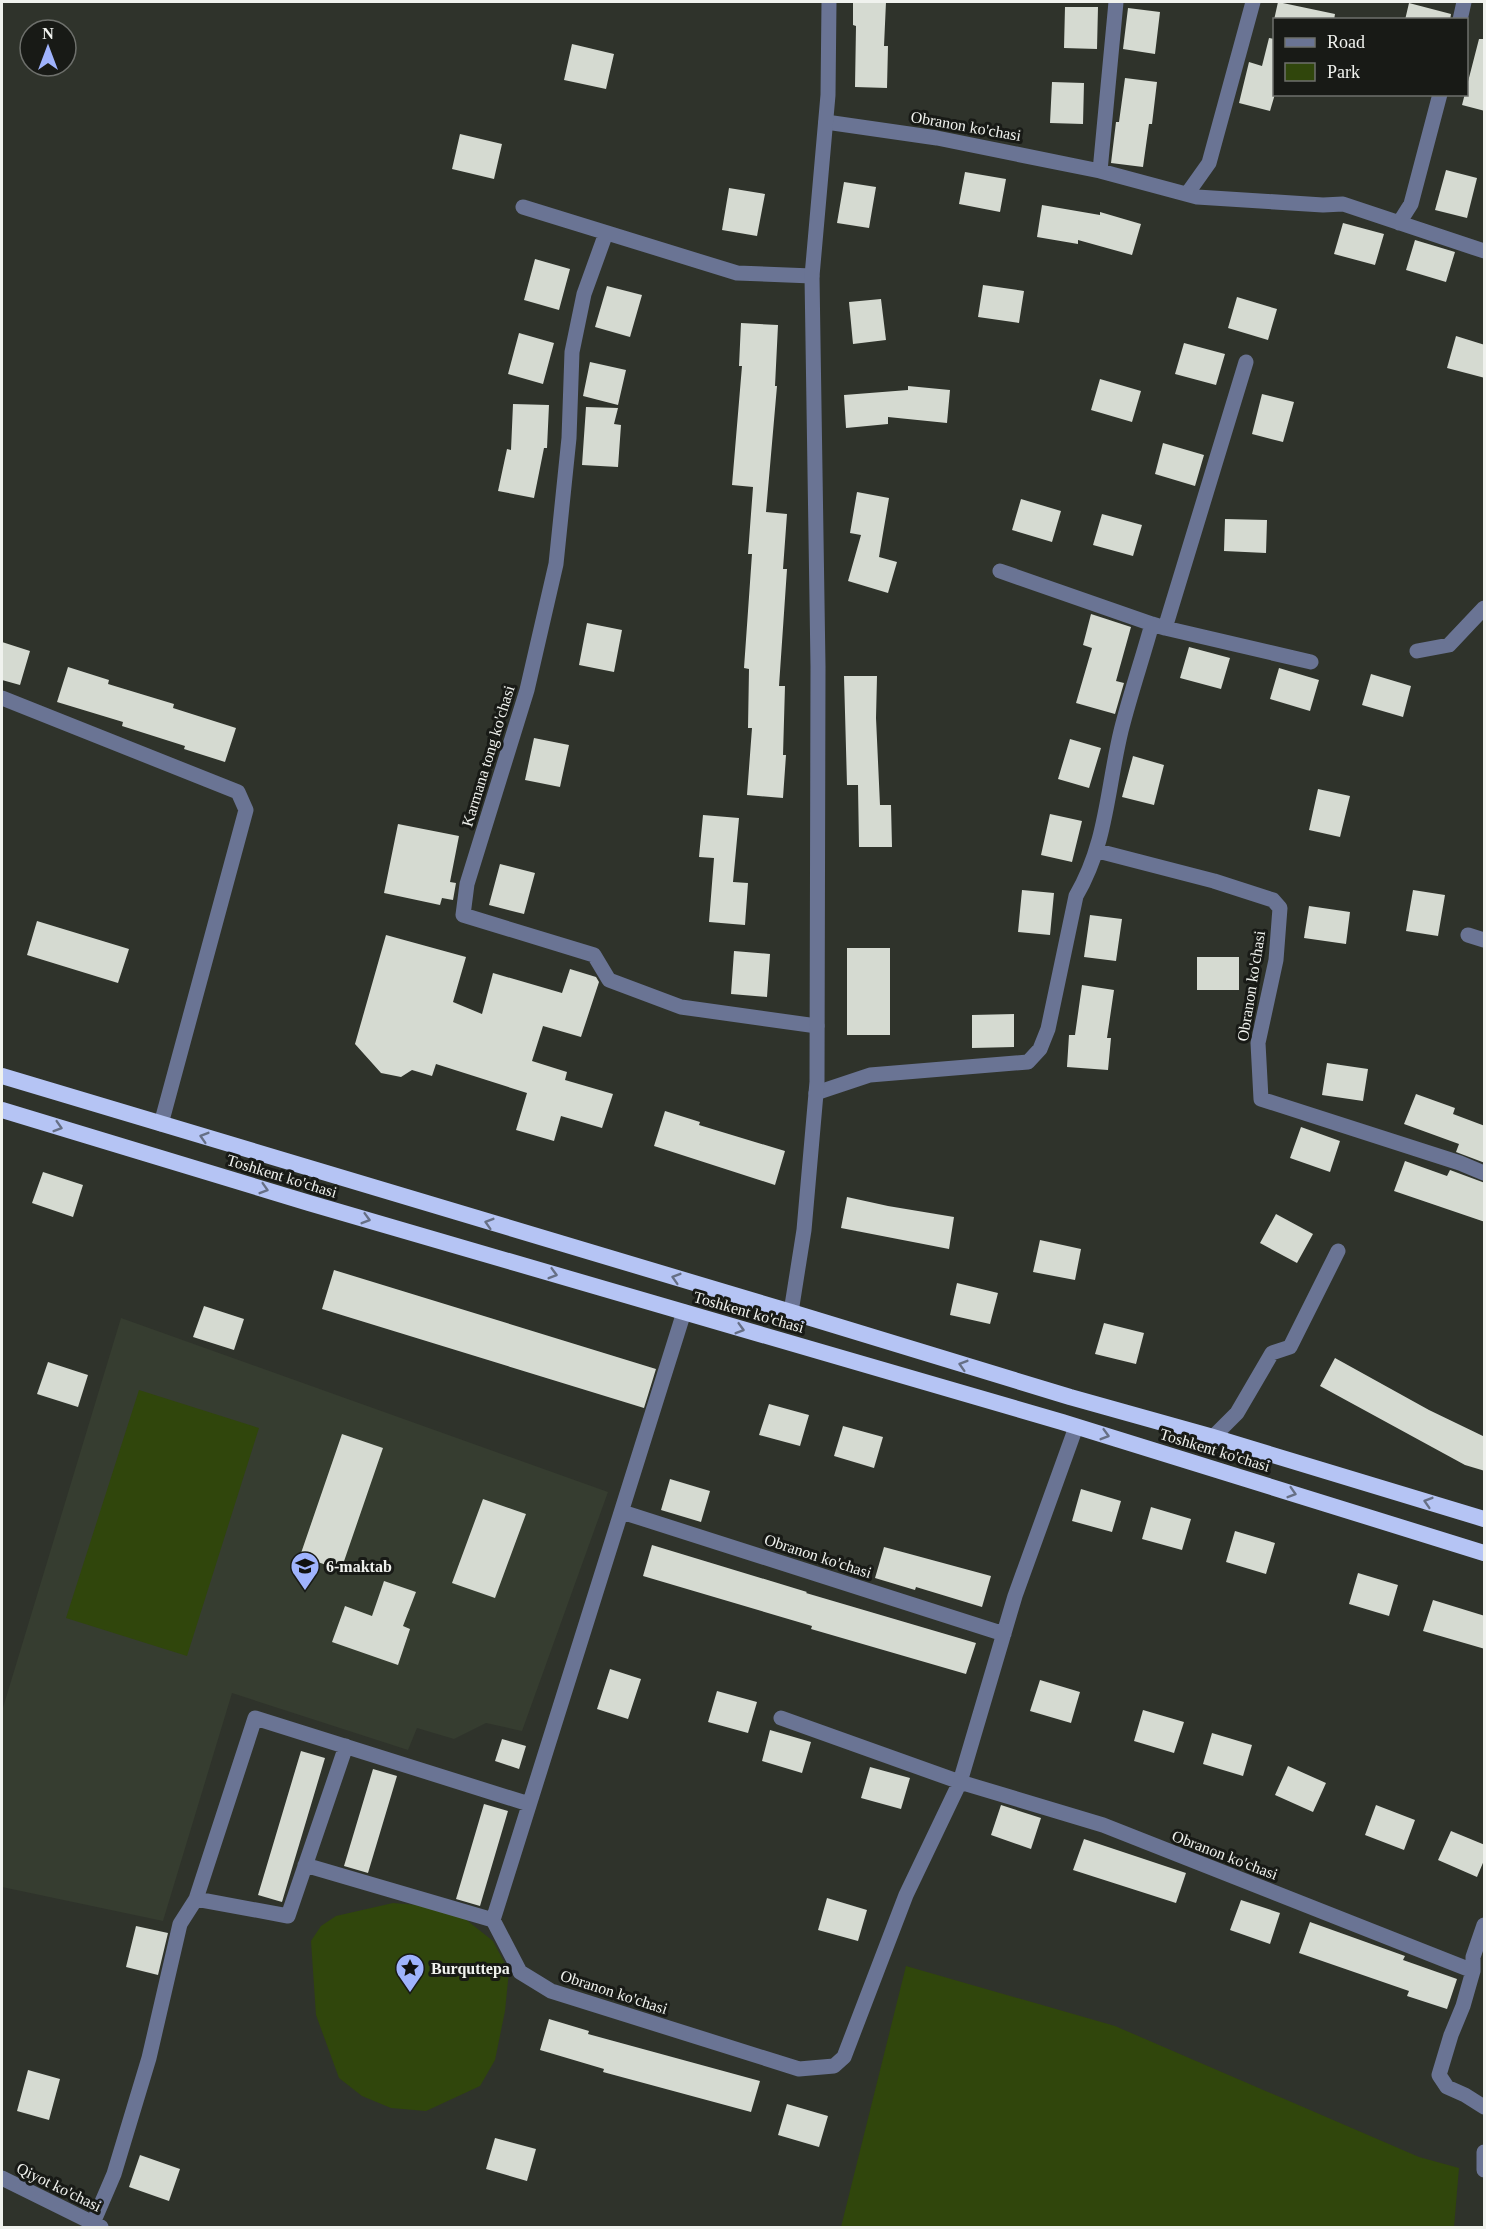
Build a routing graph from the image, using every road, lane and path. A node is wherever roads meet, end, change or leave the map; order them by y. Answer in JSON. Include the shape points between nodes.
{"nodes":[{"id":1,"x":829,"y":2,"type":"edge"},
{"id":2,"x":1116,"y":2,"type":"edge"},
{"id":3,"x":1253,"y":2,"type":"edge"},
{"id":4,"x":1464,"y":2,"type":"edge"},
{"id":5,"x":1460,"y":18,"type":"edge"},
{"id":6,"x":1439,"y":96,"type":"edge"},
{"id":7,"x":826,"y":122,"type":"junction"},
{"id":8,"x":1100,"y":171,"type":"junction"},
{"id":9,"x":1187,"y":194,"type":"junction"},
{"id":10,"x":523,"y":207,"type":"dead end"},
{"id":11,"x":1399,"y":223,"type":"junction"},
{"id":12,"x":606,"y":233,"type":"junction"},
{"id":13,"x":1485,"y":251,"type":"edge"},
{"id":14,"x":812,"y":276,"type":"junction"},
{"id":15,"x":1246,"y":362,"type":"dead end"},
{"id":16,"x":1000,"y":571,"type":"dead end"},
{"id":17,"x":1485,"y":608,"type":"edge"},
{"id":18,"x":1159,"y":626,"type":"junction"},
{"id":19,"x":1417,"y":651,"type":"dead end"},
{"id":20,"x":1311,"y":662,"type":"dead end"},
{"id":21,"x":2,"y":698,"type":"edge"},
{"id":22,"x":1098,"y":851,"type":"junction"},
{"id":23,"x":1468,"y":935,"type":"dead end"},
{"id":24,"x":1485,"y":940,"type":"edge"},
{"id":25,"x":817,"y":1026,"type":"junction"},
{"id":26,"x":2,"y":1076,"type":"edge"},
{"id":27,"x":816,"y":1093,"type":"junction"},
{"id":28,"x":2,"y":1110,"type":"edge"},
{"id":29,"x":160,"y":1124,"type":"junction"},
{"id":30,"x":1485,"y":1173,"type":"edge"},
{"id":31,"x":1338,"y":1251,"type":"dead end"},
{"id":32,"x":791,"y":1311,"type":"junction"},
{"id":33,"x":684,"y":1312,"type":"junction"},
{"id":34,"x":1076,"y":1427,"type":"junction"},
{"id":35,"x":1213,"y":1437,"type":"junction"},
{"id":36,"x":622,"y":1512,"type":"junction"},
{"id":37,"x":1485,"y":1519,"type":"edge"},
{"id":38,"x":1485,"y":1553,"type":"edge"},
{"id":39,"x":1004,"y":1634,"type":"junction"},
{"id":40,"x":781,"y":1718,"type":"dead end"},
{"id":41,"x":346,"y":1746,"type":"junction"},
{"id":42,"x":960,"y":1782,"type":"junction"},
{"id":43,"x":530,"y":1803,"type":"junction"},
{"id":44,"x":305,"y":1865,"type":"junction"},
{"id":45,"x":196,"y":1899,"type":"junction"},
{"id":46,"x":493,"y":1920,"type":"junction"},
{"id":47,"x":1485,"y":1925,"type":"edge"},
{"id":48,"x":1473,"y":1971,"type":"junction"},
{"id":49,"x":1485,"y":2107,"type":"edge"},
{"id":50,"x":1485,"y":2152,"type":"edge"},
{"id":51,"x":1485,"y":2170,"type":"edge"},
{"id":52,"x":2,"y":2178,"type":"edge"},
{"id":53,"x":97,"y":2225,"type":"edge"}],
"edges":[{"from":1,"to":7,"type":"street"},
{"from":2,"to":8,"type":"street"},
{"from":3,"to":9,"type":"street","via":[[1209,163]]},
{"from":4,"to":5,"type":"street"},
{"from":6,"to":11,"type":"street","via":[[1411,204]]},
{"from":7,"to":8,"type":"street","name":"Obranon ko'chasi","via":[[937,138]]},
{"from":7,"to":14,"type":"street"},
{"from":8,"to":9,"type":"street","name":"Obranon ko'chasi"},
{"from":9,"to":11,"type":"street","name":"Obranon ko'chasi","via":[[1343,204]]},
{"from":10,"to":12,"type":"street"},
{"from":11,"to":13,"type":"street","name":"Obranon ko'chasi"},
{"from":12,"to":14,"type":"street","via":[[737,273]]},
{"from":12,"to":25,"type":"street","name":"Karmana tong ko'chasi","via":[[584,294],[572,352],[569,438],[556,564],[526,690],[467,884],[463,915],[594,955],[609,980],[681,1007]]},
{"from":14,"to":25,"type":"street","via":[[818,666]]},
{"from":15,"to":18,"type":"street"},
{"from":16,"to":18,"type":"street"},
{"from":17,"to":19,"type":"street","via":[[1449,645]]},
{"from":18,"to":20,"type":"street"},
{"from":18,"to":22,"type":"street","via":[[1121,732]]},
{"from":21,"to":29,"type":"street","via":[[238,792],[246,810]]},
{"from":22,"to":27,"type":"street","via":[[1076,896],[1048,1029],[1040,1049],[1028,1062],[870,1075]]},
{"from":22,"to":30,"type":"street","name":"Obranon ko'chasi","via":[[1254,894],[1273,900],[1280,908],[1276,960],[1258,1043],[1261,1099]]},
{"from":23,"to":24,"type":"street"},
{"from":25,"to":27,"type":"street"},
{"from":26,"to":29,"type":"highway","name":"Toshkent ko'chasi"},
{"from":27,"to":32,"type":"street","via":[[804,1230]]},
{"from":28,"to":33,"type":"highway","name":"Toshkent ko'chasi","one_way":true},
{"from":32,"to":29,"type":"highway","name":"Toshkent ko'chasi","one_way":true},
{"from":31,"to":35,"type":"street","via":[[1290,1347],[1272,1353],[1237,1413]]},
{"from":35,"to":32,"type":"highway","name":"Toshkent ko'chasi","one_way":true},
{"from":33,"to":34,"type":"highway","name":"Toshkent ko'chasi","one_way":true},
{"from":33,"to":36,"type":"street"},
{"from":34,"to":38,"type":"highway","name":"Toshkent ko'chasi","one_way":true},
{"from":34,"to":39,"type":"street","name":"Obranon ko'chasi"},
{"from":37,"to":35,"type":"highway","name":"Toshkent ko'chasi","one_way":true},
{"from":36,"to":39,"type":"street","name":"Obranon ko'chasi"},
{"from":36,"to":43,"type":"street"},
{"from":39,"to":42,"type":"street","name":"Obranon ko'chasi"},
{"from":40,"to":42,"type":"street","name":"Obranon ko'chasi"},
{"from":41,"to":43,"type":"street"},
{"from":41,"to":44,"type":"street"},
{"from":41,"to":45,"type":"street","via":[[255,1718]]},
{"from":42,"to":46,"type":"street","name":"Obranon ko'chasi","via":[[906,1894],[844,2057],[834,2066],[799,2069],[551,1991],[520,1972]]},
{"from":42,"to":48,"type":"street","name":"Obranon ko'chasi","via":[[1103,1825]]},
{"from":43,"to":46,"type":"street"},
{"from":44,"to":45,"type":"street","via":[[288,1916]]},
{"from":44,"to":46,"type":"street"},
{"from":45,"to":53,"type":"street","via":[[180,1924],[149,2058]]},
{"from":47,"to":48,"type":"street","via":[[1473,1957]]},
{"from":48,"to":49,"type":"street","via":[[1439,2075],[1447,2087]]},
{"from":50,"to":51,"type":"street"},
{"from":52,"to":53,"type":"street","name":"Qiyot ko'chasi"}]}
